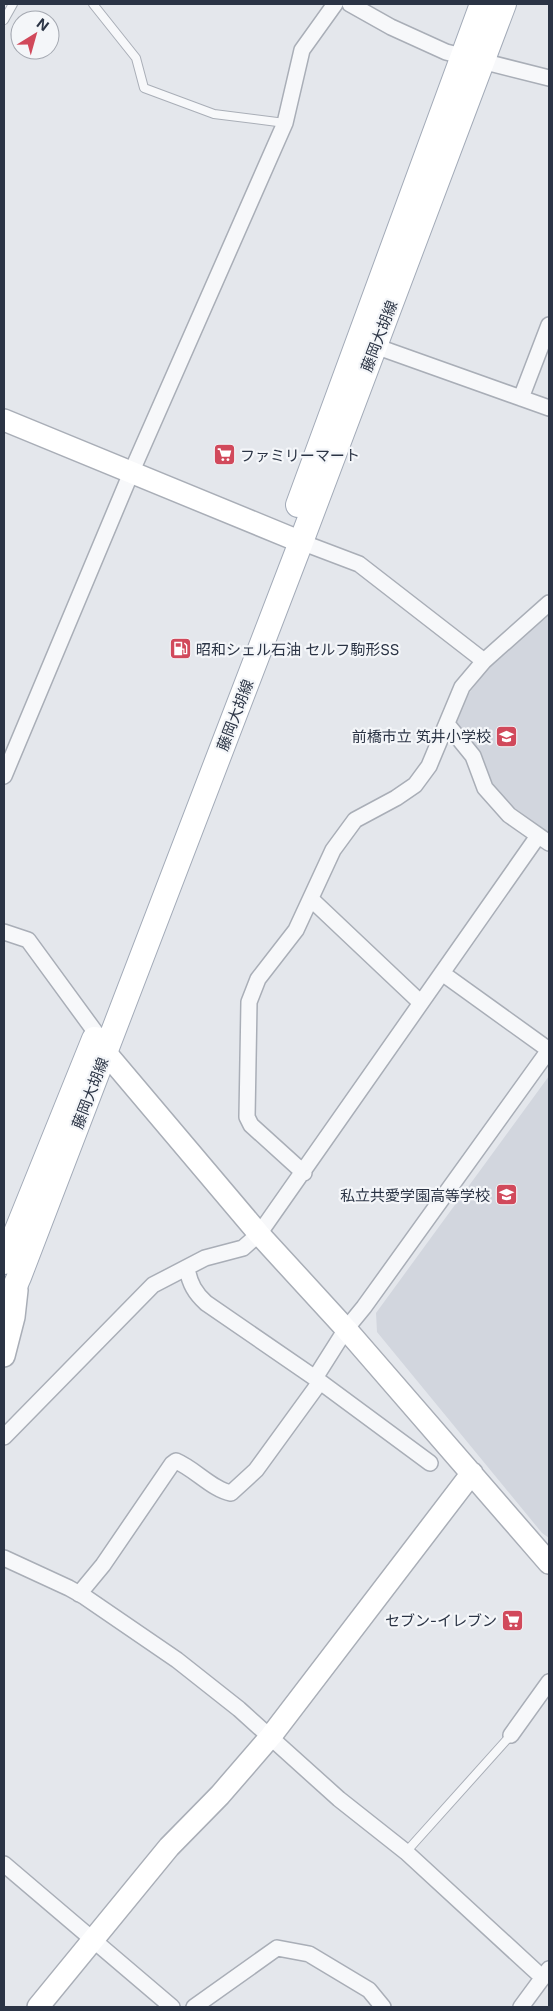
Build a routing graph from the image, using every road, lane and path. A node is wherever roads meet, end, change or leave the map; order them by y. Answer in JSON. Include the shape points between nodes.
{"nodes":[{"id":1,"x":13,"y":4,"type":"edge"},
{"id":2,"x":93,"y":4,"type":"edge"},
{"id":3,"x":335,"y":4,"type":"edge"},
{"id":4,"x":350,"y":4,"type":"edge"},
{"id":5,"x":482,"y":4,"type":"edge"},
{"id":6,"x":504,"y":4,"type":"edge"},
{"id":7,"x":4,"y":20,"type":"edge"},
{"id":8,"x":473,"y":59,"type":"junction"},
{"id":9,"x":549,"y":78,"type":"edge"},
{"id":10,"x":285,"y":122,"type":"junction"},
{"id":11,"x":549,"y":325,"type":"edge"},
{"id":12,"x":375,"y":346,"type":"junction"},
{"id":13,"x":521,"y":398,"type":"junction"},
{"id":14,"x":549,"y":408,"type":"edge"},
{"id":15,"x":4,"y":420,"type":"edge"},
{"id":16,"x":131,"y":473,"type":"junction"},
{"id":17,"x":294,"y":539,"type":"junction"},
{"id":18,"x":549,"y":603,"type":"edge"},
{"id":19,"x":484,"y":661,"type":"junction"},
{"id":20,"x":447,"y":724,"type":"junction"},
{"id":21,"x":4,"y":776,"type":"edge"},
{"id":22,"x":544,"y":840,"type":"edge"},
{"id":23,"x":311,"y":899,"type":"junction"},
{"id":24,"x":4,"y":932,"type":"edge"},
{"id":25,"x":442,"y":973,"type":"junction"},
{"id":26,"x":421,"y":1003,"type":"junction"},
{"id":27,"x":101,"y":1043,"type":"junction"},
{"id":28,"x":549,"y":1050,"type":"edge"},
{"id":29,"x":304,"y":1173,"type":"junction"},
{"id":30,"x":259,"y":1234,"type":"junction"},
{"id":31,"x":187,"y":1269,"type":"junction"},
{"id":32,"x":11,"y":1270,"type":"edge"},
{"id":33,"x":4,"y":1311,"type":"edge"},
{"id":34,"x":346,"y":1329,"type":"junction"},
{"id":35,"x":4,"y":1356,"type":"edge"},
{"id":36,"x":317,"y":1380,"type":"junction"},
{"id":37,"x":4,"y":1437,"type":"edge"},
{"id":38,"x":430,"y":1463,"type":"dead end"},
{"id":39,"x":472,"y":1473,"type":"junction"},
{"id":40,"x":4,"y":1558,"type":"edge"},
{"id":41,"x":549,"y":1563,"type":"edge"},
{"id":42,"x":79,"y":1594,"type":"junction"},
{"id":43,"x":549,"y":1682,"type":"edge"},
{"id":44,"x":511,"y":1735,"type":"joint"},
{"id":45,"x":271,"y":1736,"type":"junction"},
{"id":46,"x":406,"y":1852,"type":"junction"},
{"id":47,"x":4,"y":1864,"type":"edge"},
{"id":48,"x":93,"y":1940,"type":"junction"},
{"id":49,"x":546,"y":1973,"type":"edge"},
{"id":50,"x":38,"y":2007,"type":"edge"},
{"id":51,"x":172,"y":2007,"type":"edge"},
{"id":52,"x":194,"y":2007,"type":"edge"},
{"id":53,"x":383,"y":2007,"type":"edge"},
{"id":54,"x":520,"y":2007,"type":"edge"}],
"edges":[{"from":1,"to":7,"type":"lane"},
{"from":2,"to":10,"type":"lane","via":[[136,58],[144,88],[214,114]]},
{"from":3,"to":10,"type":"street","via":[[302,50]]},
{"from":4,"to":8,"type":"street","via":[[446,52]]},
{"from":5,"to":8,"type":"main road","name":"藤岡大胡線"},
{"from":6,"to":8,"type":"main road","name":"藤岡大胡線"},
{"from":8,"to":9,"type":"street"},
{"from":8,"to":12,"type":"main road","name":"藤岡大胡線"},
{"from":8,"to":17,"type":"main road","name":"藤岡大胡線"},
{"from":10,"to":16,"type":"street"},
{"from":11,"to":13,"type":"street"},
{"from":12,"to":13,"type":"street"},
{"from":12,"to":17,"type":"main road","name":"藤岡大胡線"},
{"from":13,"to":14,"type":"street"},
{"from":15,"to":16,"type":"street"},
{"from":16,"to":17,"type":"street"},
{"from":16,"to":21,"type":"street"},
{"from":17,"to":19,"type":"street","via":[[359,564]]},
{"from":17,"to":27,"type":"main road","name":"藤岡大胡線"},
{"from":18,"to":19,"type":"street"},
{"from":19,"to":20,"type":"street","via":[[462,687]]},
{"from":20,"to":22,"type":"street","via":[[473,756],[485,788],[510,815]]},
{"from":20,"to":23,"type":"street","via":[[429,766],[415,785],[355,820],[332,850]]},
{"from":22,"to":25,"type":"street"},
{"from":23,"to":26,"type":"street"},
{"from":23,"to":29,"type":"street","via":[[296,930],[258,979],[249,1002],[249,1122]]},
{"from":24,"to":27,"type":"street","via":[[28,940]]},
{"from":25,"to":26,"type":"street"},
{"from":25,"to":28,"type":"street"},
{"from":26,"to":29,"type":"street"},
{"from":27,"to":30,"type":"street"},
{"from":27,"to":32,"type":"main road","name":"藤岡大胡線"},
{"from":28,"to":34,"type":"street"},
{"from":29,"to":30,"type":"street"},
{"from":30,"to":31,"type":"street","via":[[243,1248],[205,1258]]},
{"from":30,"to":34,"type":"street"},
{"from":31,"to":36,"type":"street","via":[[198,1296]]},
{"from":31,"to":37,"type":"street","via":[[153,1285]]},
{"from":32,"to":33,"type":"main road","name":"藤岡大胡線"},
{"from":32,"to":35,"type":"street","via":[[14,1317]]},
{"from":34,"to":36,"type":"street"},
{"from":34,"to":39,"type":"street"},
{"from":36,"to":38,"type":"street"},
{"from":36,"to":42,"type":"street","via":[[256,1470],[231,1492],[223,1492],[188,1466],[176,1461],[172,1464],[103,1565]]},
{"from":39,"to":41,"type":"street"},
{"from":39,"to":45,"type":"street"},
{"from":40,"to":42,"type":"street"},
{"from":42,"to":45,"type":"street","via":[[177,1660]]},
{"from":43,"to":44,"type":"street"},
{"from":44,"to":46,"type":"lane"},
{"from":45,"to":46,"type":"street","via":[[339,1799]]},
{"from":45,"to":48,"type":"street","via":[[220,1795],[168,1847]]},
{"from":46,"to":49,"type":"street"},
{"from":47,"to":48,"type":"street"},
{"from":48,"to":50,"type":"street"},
{"from":48,"to":51,"type":"street"},
{"from":49,"to":54,"type":"street"},
{"from":52,"to":53,"type":"street","via":[[277,1948],[309,1954],[368,1990]]}]}
